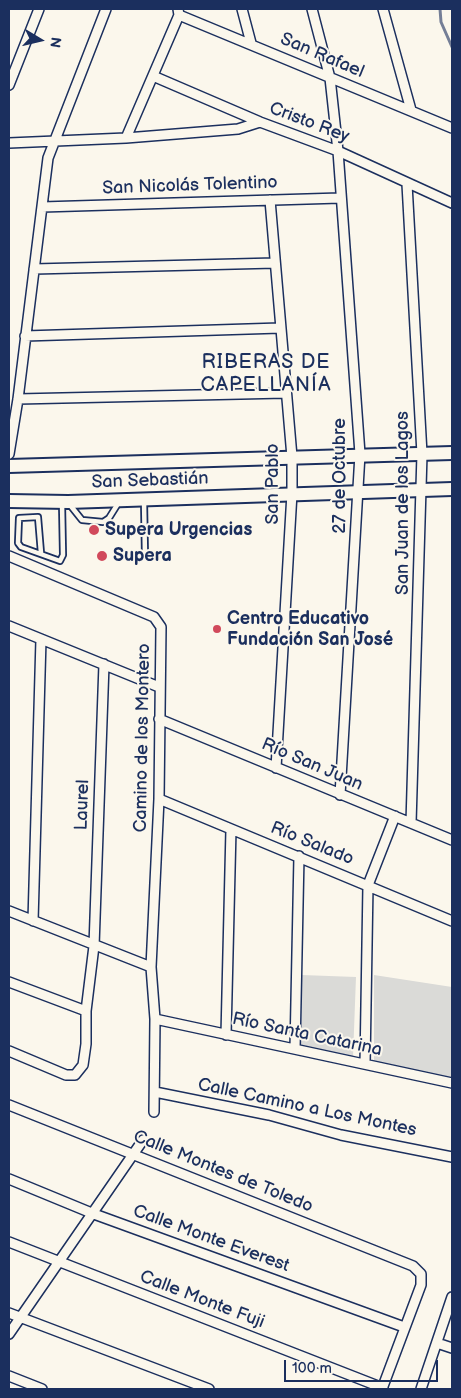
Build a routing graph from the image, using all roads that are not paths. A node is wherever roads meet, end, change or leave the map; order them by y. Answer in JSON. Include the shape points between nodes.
{"nodes":[{"id":1,"x":39,"y":9,"type":"edge"},
{"id":2,"x":106,"y":9,"type":"edge"},
{"id":3,"x":242,"y":9,"type":"edge"},
{"id":4,"x":312,"y":9,"type":"edge"},
{"id":5,"x":383,"y":9,"type":"edge"},
{"id":6,"x":178,"y":12,"type":"edge"},
{"id":7,"x":251,"y":43,"type":"junction"},
{"id":8,"x":153,"y":76,"type":"junction"},
{"id":9,"x":330,"y":78,"type":"junction"},
{"id":10,"x":9,"y":85,"type":"edge"},
{"id":11,"x":411,"y":110,"type":"junction"},
{"id":12,"x":260,"y":122,"type":"junction"},
{"id":13,"x":452,"y":128,"type":"edge"},
{"id":14,"x":126,"y":138,"type":"junction"},
{"id":15,"x":54,"y":141,"type":"junction"},
{"id":16,"x":9,"y":143,"type":"edge"},
{"id":17,"x":338,"y":151,"type":"junction"},
{"id":18,"x":407,"y":184,"type":"junction"},
{"id":19,"x":340,"y":198,"type":"junction"},
{"id":20,"x":270,"y":200,"type":"junction"},
{"id":21,"x":452,"y":204,"type":"edge"},
{"id":22,"x":42,"y":207,"type":"junction"},
{"id":23,"x":275,"y":263,"type":"junction"},
{"id":24,"x":34,"y":269,"type":"junction"},
{"id":25,"x":280,"y":328,"type":"junction"},
{"id":26,"x":25,"y":336,"type":"junction"},
{"id":27,"x":285,"y":393,"type":"junction"},
{"id":28,"x":18,"y":399,"type":"junction"},
{"id":29,"x":452,"y":453,"type":"edge"},
{"id":30,"x":9,"y":454,"type":"edge"},
{"id":31,"x":360,"y":454,"type":"junction"},
{"id":32,"x":422,"y":454,"type":"junction"},
{"id":33,"x":292,"y":457,"type":"junction"},
{"id":34,"x":9,"y":466,"type":"edge"},
{"id":35,"x":452,"y":489,"type":"edge"},
{"id":36,"x":422,"y":490,"type":"junction"},
{"id":37,"x":359,"y":492,"type":"junction"},
{"id":38,"x":292,"y":493,"type":"junction"},
{"id":39,"x":144,"y":499,"type":"junction"},
{"id":40,"x":121,"y":500,"type":"junction"},
{"id":41,"x":9,"y":502,"type":"edge"},
{"id":42,"x":65,"y":502,"type":"junction"},
{"id":43,"x":41,"y":553,"type":"junction"},
{"id":44,"x":9,"y":556,"type":"edge"},
{"id":45,"x":145,"y":556,"type":"dead end"},
{"id":46,"x":9,"y":626,"type":"edge"},
{"id":47,"x":41,"y":639,"type":"junction"},
{"id":48,"x":104,"y":664,"type":"junction"},
{"id":49,"x":159,"y":687,"type":"junction"},
{"id":50,"x":159,"y":719,"type":"junction"},
{"id":51,"x":276,"y":768,"type":"junction"},
{"id":52,"x":340,"y":795,"type":"junction"},
{"id":53,"x":159,"y":799,"type":"junction"},
{"id":54,"x":395,"y":816,"type":"junction"},
{"id":55,"x":411,"y":823,"type":"junction"},
{"id":56,"x":230,"y":829,"type":"junction"},
{"id":57,"x":452,"y":840,"type":"edge"},
{"id":58,"x":299,"y":856,"type":"junction"},
{"id":59,"x":368,"y":885,"type":"junction"},
{"id":60,"x":9,"y":911,"type":"edge"},
{"id":61,"x":33,"y":921,"type":"junction"},
{"id":62,"x":452,"y":921,"type":"edge"},
{"id":63,"x":94,"y":946,"type":"junction"},
{"id":64,"x":151,"y":967,"type":"junction"},
{"id":65,"x":9,"y":982,"type":"edge"},
{"id":66,"x":86,"y":1011,"type":"junction"},
{"id":67,"x":155,"y":1019,"type":"junction"},
{"id":68,"x":226,"y":1034,"type":"junction"},
{"id":69,"x":295,"y":1049,"type":"junction"},
{"id":70,"x":9,"y":1051,"type":"edge"},
{"id":71,"x":365,"y":1064,"type":"junction"},
{"id":72,"x":452,"y":1083,"type":"edge"},
{"id":73,"x":154,"y":1092,"type":"junction"},
{"id":74,"x":9,"y":1105,"type":"edge"},
{"id":75,"x":154,"y":1112,"type":"dead end"},
{"id":76,"x":143,"y":1140,"type":"dead end"},
{"id":77,"x":136,"y":1154,"type":"junction"},
{"id":78,"x":452,"y":1157,"type":"edge"},
{"id":79,"x":9,"y":1178,"type":"edge"},
{"id":80,"x":94,"y":1214,"type":"junction"},
{"id":81,"x":9,"y":1242,"type":"edge"},
{"id":82,"x":60,"y":1262,"type":"junction"},
{"id":83,"x":452,"y":1297,"type":"edge"},
{"id":84,"x":9,"y":1313,"type":"edge"},
{"id":85,"x":21,"y":1318,"type":"junction"},
{"id":86,"x":404,"y":1327,"type":"junction"},
{"id":87,"x":9,"y":1334,"type":"edge"},
{"id":88,"x":437,"y":1342,"type":"junction"},
{"id":89,"x":452,"y":1348,"type":"edge"},
{"id":90,"x":9,"y":1376,"type":"edge"},
{"id":91,"x":42,"y":1389,"type":"edge"},
{"id":92,"x":209,"y":1389,"type":"edge"},
{"id":93,"x":383,"y":1389,"type":"edge"},
{"id":94,"x":421,"y":1389,"type":"edge"}],
"edges":[{"from":1,"to":10,"type":"street"},
{"from":2,"to":15,"type":"street"},
{"from":3,"to":7,"type":"street"},
{"from":4,"to":9,"type":"street","name":"27 de Octubre"},
{"from":5,"to":11,"type":"street"},
{"from":6,"to":7,"type":"street","name":"San Rafael"},
{"from":6,"to":8,"type":"street"},
{"from":7,"to":9,"type":"street","name":"San Rafael"},
{"from":8,"to":12,"type":"street","name":"Cristo Rey"},
{"from":8,"to":14,"type":"street"},
{"from":9,"to":11,"type":"street","name":"San Rafael"},
{"from":9,"to":17,"type":"street","name":"27 de Octubre"},
{"from":11,"to":13,"type":"street","name":"San Rafael"},
{"from":12,"to":14,"type":"street","via":[[238,129]]},
{"from":12,"to":17,"type":"street","name":"Cristo Rey"},
{"from":14,"to":15,"type":"street"},
{"from":15,"to":16,"type":"street"},
{"from":15,"to":22,"type":"street","via":[[48,158]]},
{"from":17,"to":18,"type":"street","name":"Cristo Rey"},
{"from":17,"to":19,"type":"street","name":"27 de Octubre"},
{"from":18,"to":21,"type":"street","name":"Cristo Rey"},
{"from":18,"to":32,"type":"street","name":"San Juan de los Lagos"},
{"from":19,"to":20,"type":"street","name":"San Nicolás Tolentino"},
{"from":19,"to":31,"type":"street","name":"27 de Octubre"},
{"from":20,"to":22,"type":"street","name":"San Nicolás Tolentino"},
{"from":20,"to":23,"type":"street","name":"San Pablo"},
{"from":22,"to":24,"type":"street"},
{"from":23,"to":24,"type":"street"},
{"from":23,"to":25,"type":"street","name":"San Pablo"},
{"from":24,"to":26,"type":"street"},
{"from":25,"to":26,"type":"street"},
{"from":25,"to":27,"type":"street","name":"San Pablo"},
{"from":26,"to":28,"type":"street"},
{"from":27,"to":28,"type":"street"},
{"from":27,"to":33,"type":"street","name":"San Pablo"},
{"from":28,"to":30,"type":"street"},
{"from":29,"to":32,"type":"main road","name":"San Sebastián"},
{"from":31,"to":32,"type":"main road","name":"San Sebastián"},
{"from":31,"to":33,"type":"main road","name":"San Sebastián"},
{"from":31,"to":37,"type":"street","name":"27 de Octubre"},
{"from":32,"to":36,"type":"street","name":"San Juan de los Lagos"},
{"from":33,"to":34,"type":"main road","name":"San Sebastián"},
{"from":33,"to":38,"type":"street","name":"San Pablo"},
{"from":35,"to":36,"type":"main road","name":"San Sebastián"},
{"from":36,"to":37,"type":"main road","name":"San Sebastián"},
{"from":36,"to":55,"type":"street","name":"San Juan de los Lagos"},
{"from":37,"to":38,"type":"main road","name":"San Sebastián"},
{"from":37,"to":52,"type":"street","name":"27 de Octubre"},
{"from":38,"to":39,"type":"main road","name":"San Sebastián"},
{"from":38,"to":51,"type":"street","name":"San Pablo"},
{"from":39,"to":40,"type":"main road","name":"San Sebastián"},
{"from":39,"to":45,"type":"lane"},
{"from":40,"to":42,"type":"main road","name":"San Sebastián"},
{"from":40,"to":42,"type":"lane","via":[[103,522],[82,520]]},
{"from":41,"to":42,"type":"main road","name":"San Sebastián"},
{"from":42,"to":43,"type":"lane","via":[[63,560]]},
{"from":43,"to":43,"type":"lane","via":[[38,517],[21,516],[18,543]]},
{"from":44,"to":49,"type":"street","name":"Camino de los Montero","via":[[158,620],[161,627]]},
{"from":46,"to":47,"type":"street"},
{"from":47,"to":48,"type":"street"},
{"from":47,"to":61,"type":"street"},
{"from":48,"to":49,"type":"street"},
{"from":48,"to":63,"type":"street","name":"Laurel"},
{"from":49,"to":50,"type":"street","name":"Camino de los Montero"},
{"from":50,"to":51,"type":"street","name":"Río San Juan"},
{"from":50,"to":53,"type":"street","name":"Camino de los Montero"},
{"from":51,"to":52,"type":"street","name":"Río San Juan"},
{"from":52,"to":54,"type":"street","name":"Río San Juan"},
{"from":53,"to":56,"type":"street","name":"Río Salado"},
{"from":53,"to":64,"type":"street","name":"Camino de los Montero"},
{"from":54,"to":55,"type":"street","name":"Río San Juan"},
{"from":54,"to":59,"type":"street"},
{"from":55,"to":57,"type":"street","name":"Río San Juan"},
{"from":56,"to":58,"type":"street","name":"Río Salado"},
{"from":56,"to":68,"type":"street"},
{"from":58,"to":59,"type":"street","name":"Río Salado"},
{"from":58,"to":69,"type":"street"},
{"from":59,"to":62,"type":"street","name":"Río Salado"},
{"from":59,"to":71,"type":"street"},
{"from":60,"to":61,"type":"street"},
{"from":61,"to":63,"type":"street"},
{"from":63,"to":64,"type":"street"},
{"from":63,"to":66,"type":"street","name":"Laurel"},
{"from":64,"to":67,"type":"street","name":"Camino de los Montero"},
{"from":65,"to":66,"type":"street"},
{"from":66,"to":70,"type":"street","name":"Laurel","via":[[83,1065],[75,1075]]},
{"from":67,"to":68,"type":"street","name":"Río Santa Catarina"},
{"from":67,"to":73,"type":"street","name":"Camino de los Montero"},
{"from":68,"to":69,"type":"street","name":"Río Santa Catarina"},
{"from":69,"to":71,"type":"street","name":"Río Santa Catarina"},
{"from":71,"to":72,"type":"street","name":"Río Santa Catarina"},
{"from":73,"to":75,"type":"street","name":"Camino de los Montero"},
{"from":73,"to":78,"type":"street","name":"Calle Camino a Los Montes"},
{"from":74,"to":77,"type":"street","name":"Calle Montes de Toledo"},
{"from":76,"to":77,"type":"street"},
{"from":77,"to":80,"type":"street"},
{"from":77,"to":86,"type":"street","name":"Calle Montes de Toledo","via":[[413,1266],[421,1274],[422,1285]]},
{"from":79,"to":80,"type":"street","name":"Calle Monte Everest"},
{"from":80,"to":82,"type":"street"},
{"from":80,"to":86,"type":"street","name":"Calle Monte Everest"},
{"from":81,"to":82,"type":"street","name":"Calle Monte Fuji"},
{"from":82,"to":85,"type":"street"},
{"from":82,"to":93,"type":"street","name":"Calle Monte Fuji"},
{"from":83,"to":88,"type":"street"},
{"from":84,"to":85,"type":"street"},
{"from":85,"to":87,"type":"street"},
{"from":85,"to":92,"type":"street"},
{"from":86,"to":93,"type":"street"},
{"from":88,"to":89,"type":"street"},
{"from":88,"to":94,"type":"street"},
{"from":90,"to":91,"type":"street"}]}
